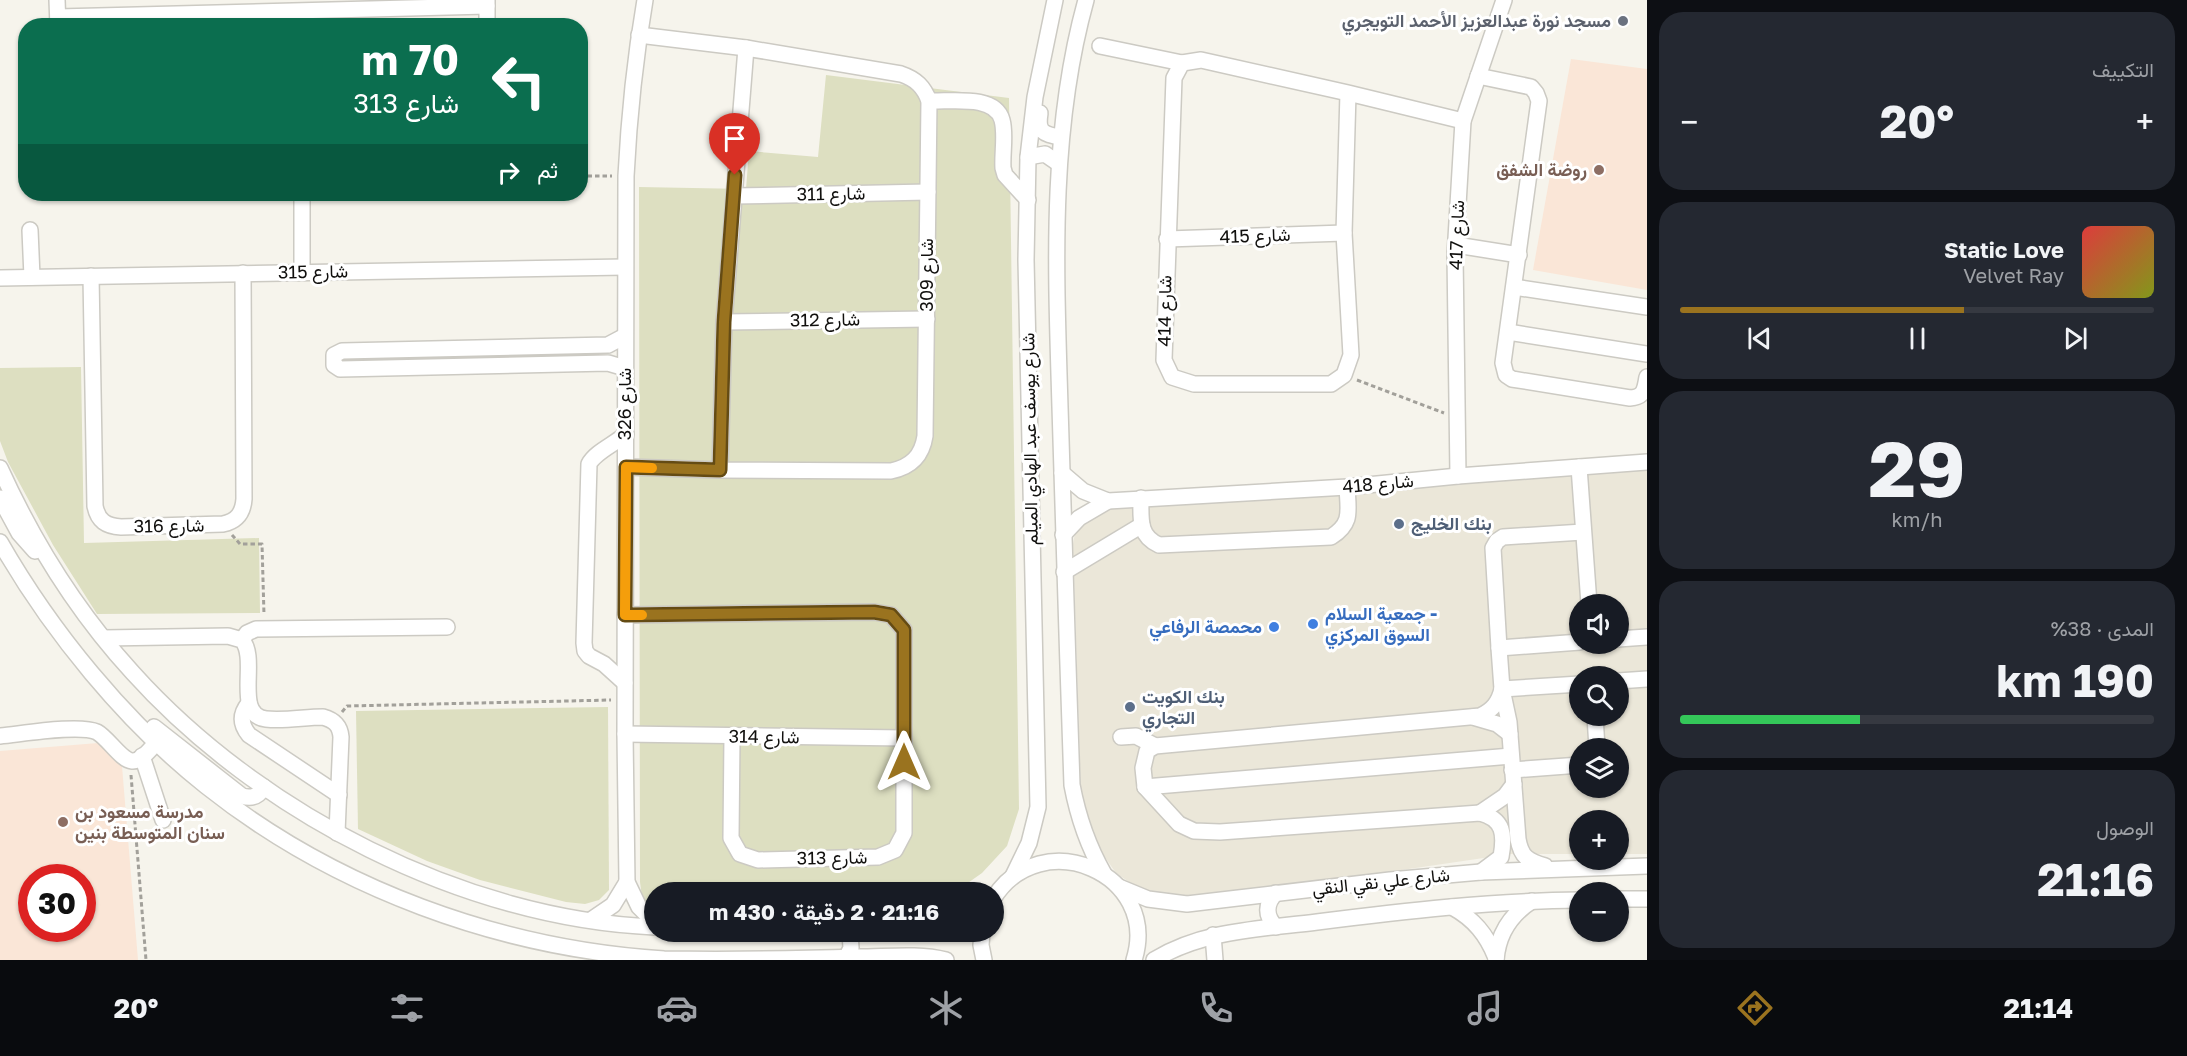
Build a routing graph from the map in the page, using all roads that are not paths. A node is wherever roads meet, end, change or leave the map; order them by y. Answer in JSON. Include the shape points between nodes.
{"nodes":[{"id":1,"x":57,"y":0,"type":"edge"},
{"id":2,"x":645,"y":0,"type":"edge"},
{"id":3,"x":1056,"y":0,"type":"edge"},
{"id":4,"x":1086,"y":0,"type":"edge"},
{"id":5,"x":1504,"y":0,"type":"edge"},
{"id":6,"x":487,"y":3,"type":"edge"},
{"id":7,"x":207,"y":6,"type":"edge"},
{"id":8,"x":58,"y":18,"type":"edge"},
{"id":9,"x":88,"y":18,"type":"edge"},
{"id":10,"x":639,"y":35,"type":"junction"},
{"id":11,"x":1100,"y":46,"type":"dead end"},
{"id":12,"x":746,"y":48,"type":"junction"},
{"id":13,"x":1182,"y":63,"type":"junction"},
{"id":14,"x":1478,"y":76,"type":"junction"},
{"id":15,"x":1348,"y":93,"type":"junction"},
{"id":16,"x":928,"y":101,"type":"junction"},
{"id":17,"x":1463,"y":122,"type":"junction"},
{"id":18,"x":1060,"y":136,"type":"junction"},
{"id":19,"x":1028,"y":157,"type":"junction"},
{"id":20,"x":1058,"y":163,"type":"junction"},
{"id":21,"x":927,"y":192,"type":"junction"},
{"id":22,"x":734,"y":196,"type":"junction"},
{"id":23,"x":1028,"y":200,"type":"junction"},
{"id":24,"x":302,"y":201,"type":"edge"},
{"id":25,"x":30,"y":230,"type":"dead end"},
{"id":26,"x":1344,"y":233,"type":"junction"},
{"id":27,"x":1167,"y":238,"type":"junction"},
{"id":28,"x":1456,"y":245,"type":"junction"},
{"id":29,"x":1519,"y":255,"type":"junction"},
{"id":30,"x":625,"y":267,"type":"junction"},
{"id":31,"x":302,"y":272,"type":"junction"},
{"id":32,"x":243,"y":273,"type":"junction"},
{"id":33,"x":91,"y":276,"type":"junction"},
{"id":34,"x":32,"y":277,"type":"junction"},
{"id":35,"x":0,"y":278,"type":"edge"},
{"id":36,"x":1514,"y":287,"type":"junction"},
{"id":37,"x":1647,"y":307,"type":"edge"},
{"id":38,"x":927,"y":319,"type":"junction"},
{"id":39,"x":724,"y":322,"type":"junction"},
{"id":40,"x":1508,"y":332,"type":"junction"},
{"id":41,"x":625,"y":336,"type":"junction"},
{"id":42,"x":1647,"y":354,"type":"edge"},
{"id":43,"x":625,"y":368,"type":"junction"},
{"id":44,"x":1647,"y":377,"type":"edge"},
{"id":45,"x":626,"y":434,"type":"junction"},
{"id":46,"x":1647,"y":462,"type":"edge"},
{"id":47,"x":626,"y":467,"type":"junction"},
{"id":48,"x":1579,"y":467,"type":"junction"},
{"id":49,"x":0,"y":468,"type":"edge"},
{"id":50,"x":720,"y":470,"type":"junction"},
{"id":51,"x":1062,"y":473,"type":"junction"},
{"id":52,"x":1458,"y":476,"type":"junction"},
{"id":53,"x":1347,"y":488,"type":"junction"},
{"id":54,"x":0,"y":498,"type":"edge"},
{"id":55,"x":1141,"y":498,"type":"junction"},
{"id":56,"x":1108,"y":501,"type":"junction"},
{"id":57,"x":1142,"y":525,"type":"junction"},
{"id":58,"x":1583,"y":532,"type":"junction"},
{"id":59,"x":1064,"y":535,"type":"junction"},
{"id":60,"x":0,"y":542,"type":"edge"},
{"id":61,"x":49,"y":563,"type":"junction"},
{"id":62,"x":1064,"y":572,"type":"junction"},
{"id":63,"x":1588,"y":594,"type":"edge"},
{"id":64,"x":625,"y":615,"type":"junction"},
{"id":65,"x":447,"y":627,"type":"dead end"},
{"id":66,"x":1647,"y":637,"type":"edge"},
{"id":67,"x":104,"y":638,"type":"junction"},
{"id":68,"x":1629,"y":638,"type":"edge"},
{"id":69,"x":242,"y":640,"type":"junction"},
{"id":70,"x":1569,"y":643,"type":"edge"},
{"id":71,"x":1499,"y":648,"type":"junction"},
{"id":72,"x":1647,"y":679,"type":"edge"},
{"id":73,"x":1629,"y":680,"type":"edge"},
{"id":74,"x":625,"y":683,"type":"junction"},
{"id":75,"x":1569,"y":685,"type":"edge"},
{"id":76,"x":1502,"y":689,"type":"junction"},
{"id":77,"x":113,"y":697,"type":"junction"},
{"id":78,"x":249,"y":702,"type":"junction"},
{"id":79,"x":1473,"y":717,"type":"junction"},
{"id":80,"x":625,"y":734,"type":"junction"},
{"id":81,"x":1510,"y":734,"type":"junction"},
{"id":82,"x":0,"y":736,"type":"edge"},
{"id":83,"x":732,"y":737,"type":"junction"},
{"id":84,"x":1121,"y":737,"type":"dead end"},
{"id":85,"x":904,"y":738,"type":"junction"},
{"id":86,"x":157,"y":742,"type":"junction"},
{"id":87,"x":1155,"y":746,"type":"junction"},
{"id":88,"x":136,"y":758,"type":"junction"},
{"id":89,"x":1569,"y":766,"type":"edge"},
{"id":90,"x":1512,"y":770,"type":"junction"},
{"id":91,"x":264,"y":787,"type":"junction"},
{"id":92,"x":1145,"y":787,"type":"junction"},
{"id":93,"x":339,"y":795,"type":"junction"},
{"id":94,"x":1480,"y":813,"type":"junction"},
{"id":95,"x":163,"y":820,"type":"dead end"},
{"id":96,"x":337,"y":833,"type":"junction"},
{"id":97,"x":1647,"y":866,"type":"edge"},
{"id":98,"x":1554,"y":869,"type":"junction"},
{"id":99,"x":1481,"y":872,"type":"junction"},
{"id":100,"x":1104,"y":874,"type":"junction"},
{"id":101,"x":1013,"y":876,"type":"junction"},
{"id":102,"x":627,"y":882,"type":"junction"},
{"id":103,"x":1004,"y":885,"type":"edge"},
{"id":104,"x":1119,"y":887,"type":"junction"},
{"id":105,"x":1276,"y":893,"type":"junction"},
{"id":106,"x":1629,"y":899,"type":"edge"},
{"id":107,"x":1647,"y":899,"type":"edge"},
{"id":108,"x":1569,"y":900,"type":"edge"},
{"id":109,"x":1533,"y":901,"type":"junction"},
{"id":110,"x":1452,"y":907,"type":"junction"},
{"id":111,"x":644,"y":912,"type":"edge"},
{"id":112,"x":591,"y":920,"type":"junction"},
{"id":113,"x":644,"y":926,"type":"edge"},
{"id":114,"x":1276,"y":927,"type":"junction"},
{"id":115,"x":1213,"y":936,"type":"junction"},
{"id":116,"x":852,"y":942,"type":"edge"},
{"id":117,"x":981,"y":942,"type":"edge"},
{"id":118,"x":606,"y":956,"type":"edge"},
{"id":119,"x":846,"y":958,"type":"junction"},
{"id":120,"x":661,"y":959,"type":"edge"},
{"id":121,"x":1496,"y":959,"type":"edge"},
{"id":122,"x":946,"y":960,"type":"edge"},
{"id":123,"x":984,"y":960,"type":"edge"},
{"id":124,"x":1134,"y":960,"type":"edge"},
{"id":125,"x":1154,"y":960,"type":"edge"},
{"id":126,"x":1215,"y":960,"type":"edge"}],
"edges":[{"from":1,"to":8,"type":"street"},
{"from":2,"to":10,"type":"street","name":"شارع 326"},
{"from":3,"to":18,"type":"street","via":[[1039,122],[1044,133]]},
{"from":3,"to":19,"type":"street","name":"شارع يوسف عبد الهادي الميلم","via":[[1035,97]]},
{"from":4,"to":18,"type":"street","name":"شارع يوسف عبد الهادي الميلم"},
{"from":5,"to":14,"type":"street","name":"شارع 417"},
{"from":6,"to":7,"type":"street"},
{"from":7,"to":9,"type":"street"},
{"from":10,"to":12,"type":"street"},
{"from":10,"to":30,"type":"street","name":"شارع 326","via":[[628,135]]},
{"from":11,"to":13,"type":"street"},
{"from":12,"to":16,"type":"street","via":[[902,74],[919,84]]},
{"from":12,"to":22,"type":"street"},
{"from":13,"to":15,"type":"street","via":[[1201,60]]},
{"from":13,"to":27,"type":"street","name":"شارع 414","via":[[1174,78]]},
{"from":14,"to":17,"type":"street","name":"شارع 417"},
{"from":14,"to":29,"type":"street","via":[[1531,87],[1539,101]]},
{"from":15,"to":17,"type":"street"},
{"from":15,"to":26,"type":"street"},
{"from":16,"to":21,"type":"street","name":"شارع 309"},
{"from":16,"to":23,"type":"street","via":[[991,105],[1002,121],[1005,175]]},
{"from":17,"to":28,"type":"street","name":"شارع 417"},
{"from":18,"to":20,"type":"street","name":"شارع يوسف عبد الهادي الميلم"},
{"from":19,"to":20,"type":"street","via":[[1045,154]]},
{"from":19,"to":23,"type":"street","name":"شارع يوسف عبد الهادي الميلم"},
{"from":20,"to":51,"type":"street","name":"شارع يوسف عبد الهادي الميلم"},
{"from":21,"to":22,"type":"street","name":"شارع 311"},
{"from":21,"to":38,"type":"street","name":"شارع 309"},
{"from":22,"to":39,"type":"street"},
{"from":23,"to":101,"type":"street","name":"شارع يوسف عبد الهادي الميلم","via":[[1026,260],[1038,788],[1035,825]]},
{"from":24,"to":31,"type":"street"},
{"from":25,"to":34,"type":"street"},
{"from":26,"to":27,"type":"street","name":"شارع 415"},
{"from":26,"to":27,"type":"street","name":"شارع 414","via":[[1351,355],[1344,375],[1331,384],[1194,384],[1172,377],[1164,360]]},
{"from":28,"to":29,"type":"street"},
{"from":28,"to":52,"type":"street","name":"شارع 417"},
{"from":29,"to":36,"type":"street"},
{"from":30,"to":31,"type":"street","name":"شارع 315"},
{"from":30,"to":41,"type":"street","name":"شارع 326"},
{"from":31,"to":32,"type":"street","name":"شارع 315"},
{"from":32,"to":33,"type":"street","name":"شارع 315"},
{"from":32,"to":33,"type":"street","name":"شارع 316","via":[[244,500],[239,516],[223,524],[115,526],[105,524],[97,516]]},
{"from":33,"to":34,"type":"street","name":"شارع 315"},
{"from":34,"to":35,"type":"street","name":"شارع 315"},
{"from":36,"to":37,"type":"street"},
{"from":36,"to":40,"type":"street"},
{"from":38,"to":39,"type":"street","name":"شارع 312"},
{"from":38,"to":50,"type":"street","name":"شارع 309","via":[[925,436],[920,453],[908,466],[891,471]]},
{"from":39,"to":50,"type":"street"},
{"from":40,"to":42,"type":"street"},
{"from":40,"to":44,"type":"street","via":[[1503,363],[1512,380],[1630,398],[1641,396]]},
{"from":41,"to":43,"type":"street","name":"شارع 326"},
{"from":41,"to":43,"type":"street","via":[[608,345],[342,351],[334,355],[333,361],[340,369],[608,363]]},
{"from":43,"to":45,"type":"street","name":"شارع 326"},
{"from":45,"to":47,"type":"street","name":"شارع 326"},
{"from":45,"to":74,"type":"street","via":[[589,464],[584,643],[589,656]]},
{"from":46,"to":48,"type":"street","name":"شارع 418"},
{"from":47,"to":50,"type":"street","name":"شارع 309"},
{"from":47,"to":64,"type":"street","name":"شارع 326"},
{"from":48,"to":52,"type":"street","name":"شارع 418"},
{"from":48,"to":58,"type":"street"},
{"from":49,"to":61,"type":"street"},
{"from":51,"to":56,"type":"street","name":"شارع 418","via":[[1083,491]]},
{"from":51,"to":59,"type":"street","name":"شارع يوسف عبد الهادي الميلم"},
{"from":52,"to":53,"type":"street","name":"شارع 418"},
{"from":53,"to":55,"type":"street","name":"شارع 418"},
{"from":53,"to":57,"type":"street","via":[[1348,518],[1345,526],[1331,537],[1159,545],[1149,541]]},
{"from":54,"to":61,"type":"street","via":[[26,542]]},
{"from":55,"to":56,"type":"street","name":"شارع 418"},
{"from":55,"to":57,"type":"street"},
{"from":56,"to":59,"type":"street","name":"شارع 418","via":[[1079,518]]},
{"from":57,"to":62,"type":"street"},
{"from":58,"to":63,"type":"street"},
{"from":58,"to":71,"type":"street","via":[[1503,537],[1497,541],[1493,554]]},
{"from":59,"to":62,"type":"street","name":"شارع يوسف عبد الهادي الميلم"},
{"from":60,"to":77,"type":"street","via":[[42,608]]},
{"from":61,"to":67,"type":"street"},
{"from":62,"to":100,"type":"street","name":"شارع يوسف عبد الهادي الميلم","via":[[1072,785],[1081,824]]},
{"from":64,"to":74,"type":"street","name":"شارع 326"},
{"from":64,"to":85,"type":"street","name":"شارع 313","via":[[891,615],[904,630]]},
{"from":65,"to":69,"type":"street","via":[[265,629],[252,630]]},
{"from":66,"to":68,"type":"street"},
{"from":67,"to":69,"type":"street","via":[[228,636]]},
{"from":67,"to":91,"type":"street","via":[[165,705]]},
{"from":69,"to":78,"type":"street","via":[[249,654]]},
{"from":70,"to":71,"type":"street"},
{"from":71,"to":76,"type":"street"},
{"from":72,"to":73,"type":"street"},
{"from":74,"to":80,"type":"street","name":"شارع 326"},
{"from":75,"to":76,"type":"street"},
{"from":76,"to":79,"type":"street","via":[[1492,708]]},
{"from":76,"to":81,"type":"street"},
{"from":77,"to":86,"type":"street"},
{"from":77,"to":91,"type":"street","via":[[242,796],[257,795]]},
{"from":78,"to":93,"type":"street","via":[[242,718],[244,730]]},
{"from":78,"to":93,"type":"street","via":[[257,715],[267,719],[323,717],[338,726]]},
{"from":79,"to":81,"type":"street","via":[[1497,724]]},
{"from":79,"to":87,"type":"street"},
{"from":80,"to":83,"type":"street","name":"شارع 314"},
{"from":80,"to":102,"type":"street","name":"شارع 326"},
{"from":81,"to":90,"type":"street"},
{"from":82,"to":88,"type":"street","via":[[92,730]]},
{"from":83,"to":85,"type":"street","name":"شارع 314"},
{"from":83,"to":85,"type":"street","name":"شارع 313","via":[[731,838],[740,854],[758,860],[878,857],[895,850],[904,833]]},
{"from":84,"to":87,"type":"street","via":[[1136,736]]},
{"from":86,"to":88,"type":"street"},
{"from":86,"to":118,"type":"street","via":[[230,804],[343,873],[473,924]]},
{"from":87,"to":92,"type":"street","via":[[1144,759]]},
{"from":88,"to":95,"type":"street"},
{"from":89,"to":90,"type":"street"},
{"from":90,"to":92,"type":"street"},
{"from":90,"to":94,"type":"street","via":[[1505,796]]},
{"from":90,"to":98,"type":"street","via":[[1520,852],[1527,860]]},
{"from":91,"to":96,"type":"street"},
{"from":92,"to":94,"type":"street","via":[[1179,825],[1194,831]]},
{"from":93,"to":96,"type":"street"},
{"from":94,"to":99,"type":"street","via":[[1498,822],[1503,846],[1501,857]]},
{"from":96,"to":112,"type":"street","via":[[472,891]]},
{"from":97,"to":98,"type":"street","name":"شارع علي نقي النقي"},
{"from":98,"to":99,"type":"street","name":"شارع علي نقي النقي"},
{"from":99,"to":105,"type":"street","name":"شارع علي نقي النقي"},
{"from":100,"to":101,"type":"street","via":[[1087,865],[1058,861],[1030,866]]},
{"from":100,"to":104,"type":"street"},
{"from":101,"to":103,"type":"street"},
{"from":102,"to":111,"type":"street","name":"شارع 326"},
{"from":102,"to":112,"type":"street","via":[[613,905]]},
{"from":104,"to":105,"type":"street","name":"شارع علي نقي النقي","via":[[1148,899],[1175,903]]},
{"from":104,"to":124,"type":"street","via":[[1135,918],[1138,936]]},
{"from":105,"to":114,"type":"street","via":[[1267,912]]},
{"from":106,"to":107,"type":"street"},
{"from":108,"to":109,"type":"street","name":"شارع علي نقي النقي"},
{"from":109,"to":110,"type":"street","name":"شارع علي نقي النقي"},
{"from":109,"to":121,"type":"street","via":[[1507,924]]},
{"from":110,"to":114,"type":"street","name":"شارع علي نقي النقي"},
{"from":110,"to":121,"type":"street","via":[[1479,928]]},
{"from":112,"to":113,"type":"street"},
{"from":114,"to":115,"type":"street","name":"شارع علي نقي النقي"},
{"from":115,"to":125,"type":"street","name":"شارع علي نقي النقي"},
{"from":115,"to":126,"type":"street"},
{"from":116,"to":119,"type":"street"},
{"from":117,"to":123,"type":"street"},
{"from":118,"to":120,"type":"street"},
{"from":119,"to":120,"type":"street"},
{"from":119,"to":122,"type":"street"}]}
